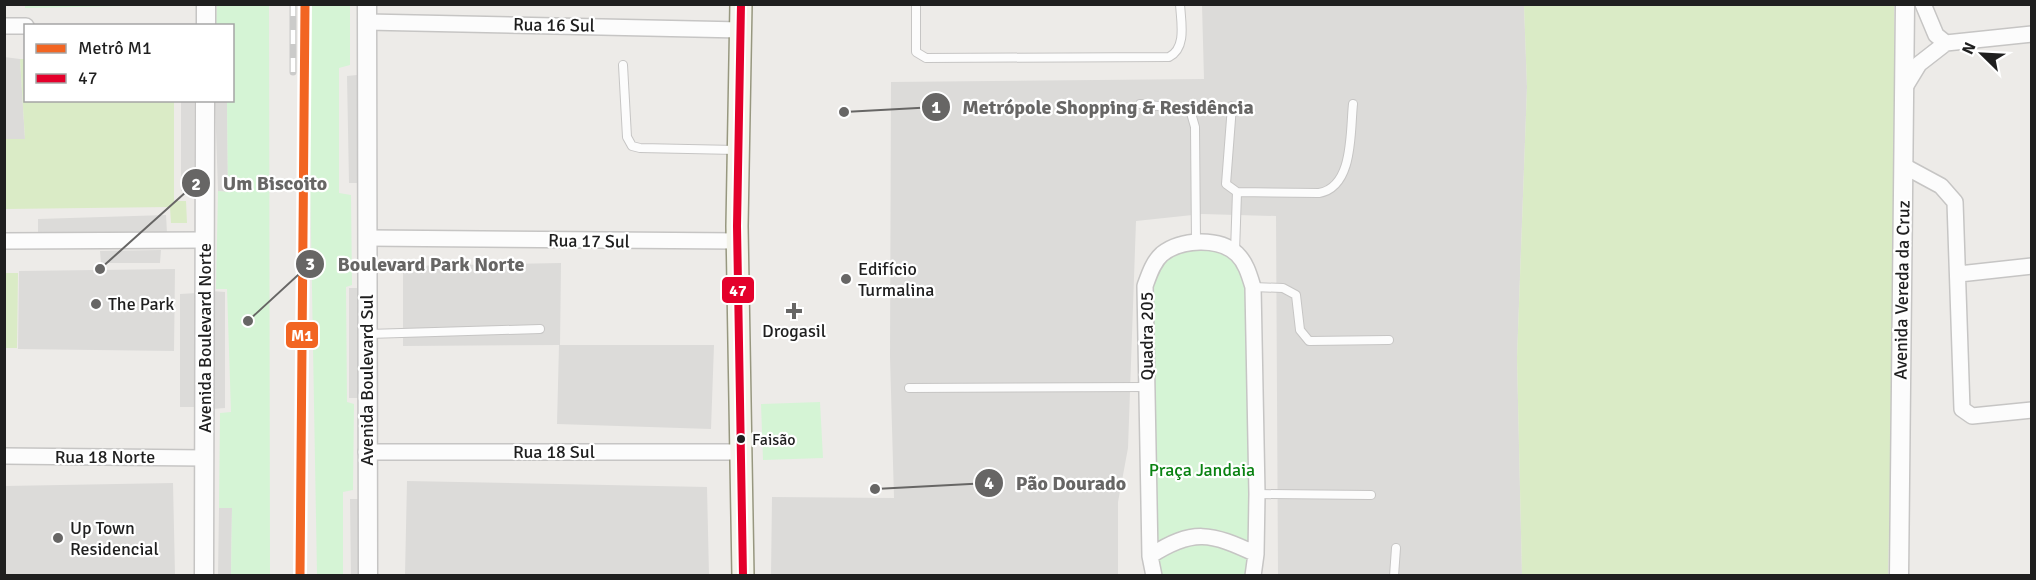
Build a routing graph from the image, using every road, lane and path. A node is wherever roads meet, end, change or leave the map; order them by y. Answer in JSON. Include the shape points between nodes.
{"nodes":[{"id":1,"x":206,"y":4,"type":"edge"},
{"id":2,"x":741,"y":4,"type":"edge"},
{"id":3,"x":916,"y":4,"type":"edge"},
{"id":4,"x":1180,"y":4,"type":"edge"},
{"id":5,"x":1905,"y":4,"type":"edge"},
{"id":6,"x":1923,"y":4,"type":"edge"},
{"id":7,"x":367,"y":13,"type":"edge"},
{"id":8,"x":206,"y":24,"type":"edge"},
{"id":9,"x":4,"y":26,"type":"edge"},
{"id":10,"x":24,"y":26,"type":"edge"},
{"id":11,"x":741,"y":30,"type":"junction"},
{"id":12,"x":2031,"y":34,"type":"edge"},
{"id":13,"x":1946,"y":43,"type":"junction"},
{"id":14,"x":623,"y":65,"type":"dead end"},
{"id":15,"x":1905,"y":87,"type":"junction"},
{"id":16,"x":205,"y":102,"type":"edge"},
{"id":17,"x":1140,"y":104,"type":"dead end"},
{"id":18,"x":1353,"y":104,"type":"dead end"},
{"id":19,"x":1232,"y":106,"type":"dead end"},
{"id":20,"x":738,"y":150,"type":"junction"},
{"id":21,"x":1904,"y":166,"type":"junction"},
{"id":22,"x":1237,"y":192,"type":"junction"},
{"id":23,"x":368,"y":238,"type":"junction"},
{"id":24,"x":204,"y":240,"type":"junction"},
{"id":25,"x":4,"y":241,"type":"edge"},
{"id":26,"x":738,"y":241,"type":"junction"},
{"id":27,"x":1196,"y":242,"type":"junction"},
{"id":28,"x":1235,"y":252,"type":"junction"},
{"id":29,"x":2031,"y":266,"type":"edge"},
{"id":30,"x":1959,"y":274,"type":"junction"},
{"id":31,"x":1253,"y":286,"type":"junction"},
{"id":32,"x":540,"y":329,"type":"dead end"},
{"id":33,"x":367,"y":334,"type":"junction"},
{"id":34,"x":1389,"y":340,"type":"dead end"},
{"id":35,"x":1147,"y":387,"type":"junction"},
{"id":36,"x":909,"y":388,"type":"dead end"},
{"id":37,"x":2031,"y":410,"type":"edge"},
{"id":38,"x":366,"y":452,"type":"junction"},
{"id":39,"x":742,"y":452,"type":"junction"},
{"id":40,"x":4,"y":456,"type":"edge"},
{"id":41,"x":204,"y":458,"type":"junction"},
{"id":42,"x":1257,"y":494,"type":"junction"},
{"id":43,"x":1371,"y":495,"type":"dead end"},
{"id":44,"x":1396,"y":548,"type":"dead end"},
{"id":45,"x":1256,"y":554,"type":"junction"},
{"id":46,"x":1150,"y":556,"type":"junction"},
{"id":47,"x":204,"y":576,"type":"edge"},
{"id":48,"x":368,"y":576,"type":"edge"},
{"id":49,"x":743,"y":576,"type":"edge"},
{"id":50,"x":1154,"y":576,"type":"edge"},
{"id":51,"x":1253,"y":576,"type":"edge"},
{"id":52,"x":1394,"y":576,"type":"edge"},
{"id":53,"x":1899,"y":576,"type":"edge"}],
"edges":[{"from":1,"to":8,"type":"street"},
{"from":2,"to":11,"type":"main road"},
{"from":3,"to":4,"type":"lane","via":[[915,52],[920,55],[1018,58],[1169,57],[1177,54],[1181,45]]},
{"from":5,"to":15,"type":"street","name":"Avenida Vereda da Cruz"},
{"from":6,"to":13,"type":"street","via":[[1936,35]]},
{"from":7,"to":11,"type":"street","name":"Rua 16 Sul"},
{"from":7,"to":23,"type":"street","name":"Avenida Boulevard Sul"},
{"from":9,"to":10,"type":"street"},
{"from":11,"to":20,"type":"main road"},
{"from":12,"to":13,"type":"street"},
{"from":13,"to":15,"type":"street","via":[[1919,64]]},
{"from":14,"to":20,"type":"lane","via":[[627,137],[632,146]]},
{"from":15,"to":21,"type":"street","name":"Avenida Vereda da Cruz"},
{"from":16,"to":24,"type":"street","name":"Avenida Boulevard Norte"},
{"from":17,"to":27,"type":"lane","via":[[1191,113],[1195,127]]},
{"from":18,"to":22,"type":"lane","via":[[1346,166],[1338,183],[1326,192]]},
{"from":19,"to":22,"type":"lane","via":[[1227,184]]},
{"from":20,"to":26,"type":"main road"},
{"from":21,"to":30,"type":"street","via":[[1941,186],[1955,202]]},
{"from":21,"to":53,"type":"street","name":"Avenida Vereda da Cruz"},
{"from":22,"to":28,"type":"lane"},
{"from":23,"to":26,"type":"street","name":"Rua 17 Sul"},
{"from":23,"to":33,"type":"street","name":"Avenida Boulevard Sul"},
{"from":24,"to":25,"type":"street"},
{"from":24,"to":41,"type":"street","name":"Avenida Boulevard Norte"},
{"from":26,"to":39,"type":"main road"},
{"from":27,"to":28,"type":"street"},
{"from":27,"to":35,"type":"street","name":"Quadra 205","via":[[1162,254],[1145,286]]},
{"from":28,"to":31,"type":"street","via":[[1246,265]]},
{"from":29,"to":30,"type":"street"},
{"from":30,"to":37,"type":"street","via":[[1962,410],[1972,416]]},
{"from":31,"to":34,"type":"lane","via":[[1283,288],[1296,295],[1300,330],[1309,341]]},
{"from":31,"to":42,"type":"street"},
{"from":32,"to":33,"type":"lane"},
{"from":33,"to":38,"type":"street","name":"Avenida Boulevard Sul"},
{"from":35,"to":36,"type":"lane"},
{"from":35,"to":46,"type":"street","name":"Quadra 205"},
{"from":38,"to":39,"type":"street","name":"Rua 18 Sul"},
{"from":38,"to":48,"type":"street","name":"Avenida Boulevard Sul"},
{"from":39,"to":49,"type":"main road"},
{"from":40,"to":41,"type":"street","name":"Rua 18 Norte"},
{"from":41,"to":47,"type":"street","name":"Avenida Boulevard Norte"},
{"from":42,"to":43,"type":"lane"},
{"from":42,"to":45,"type":"street"},
{"from":44,"to":52,"type":"lane"},
{"from":45,"to":46,"type":"street","via":[[1203,535],[1171,542]]},
{"from":45,"to":51,"type":"street"},
{"from":46,"to":50,"type":"street","name":"Quadra 205"}]}
